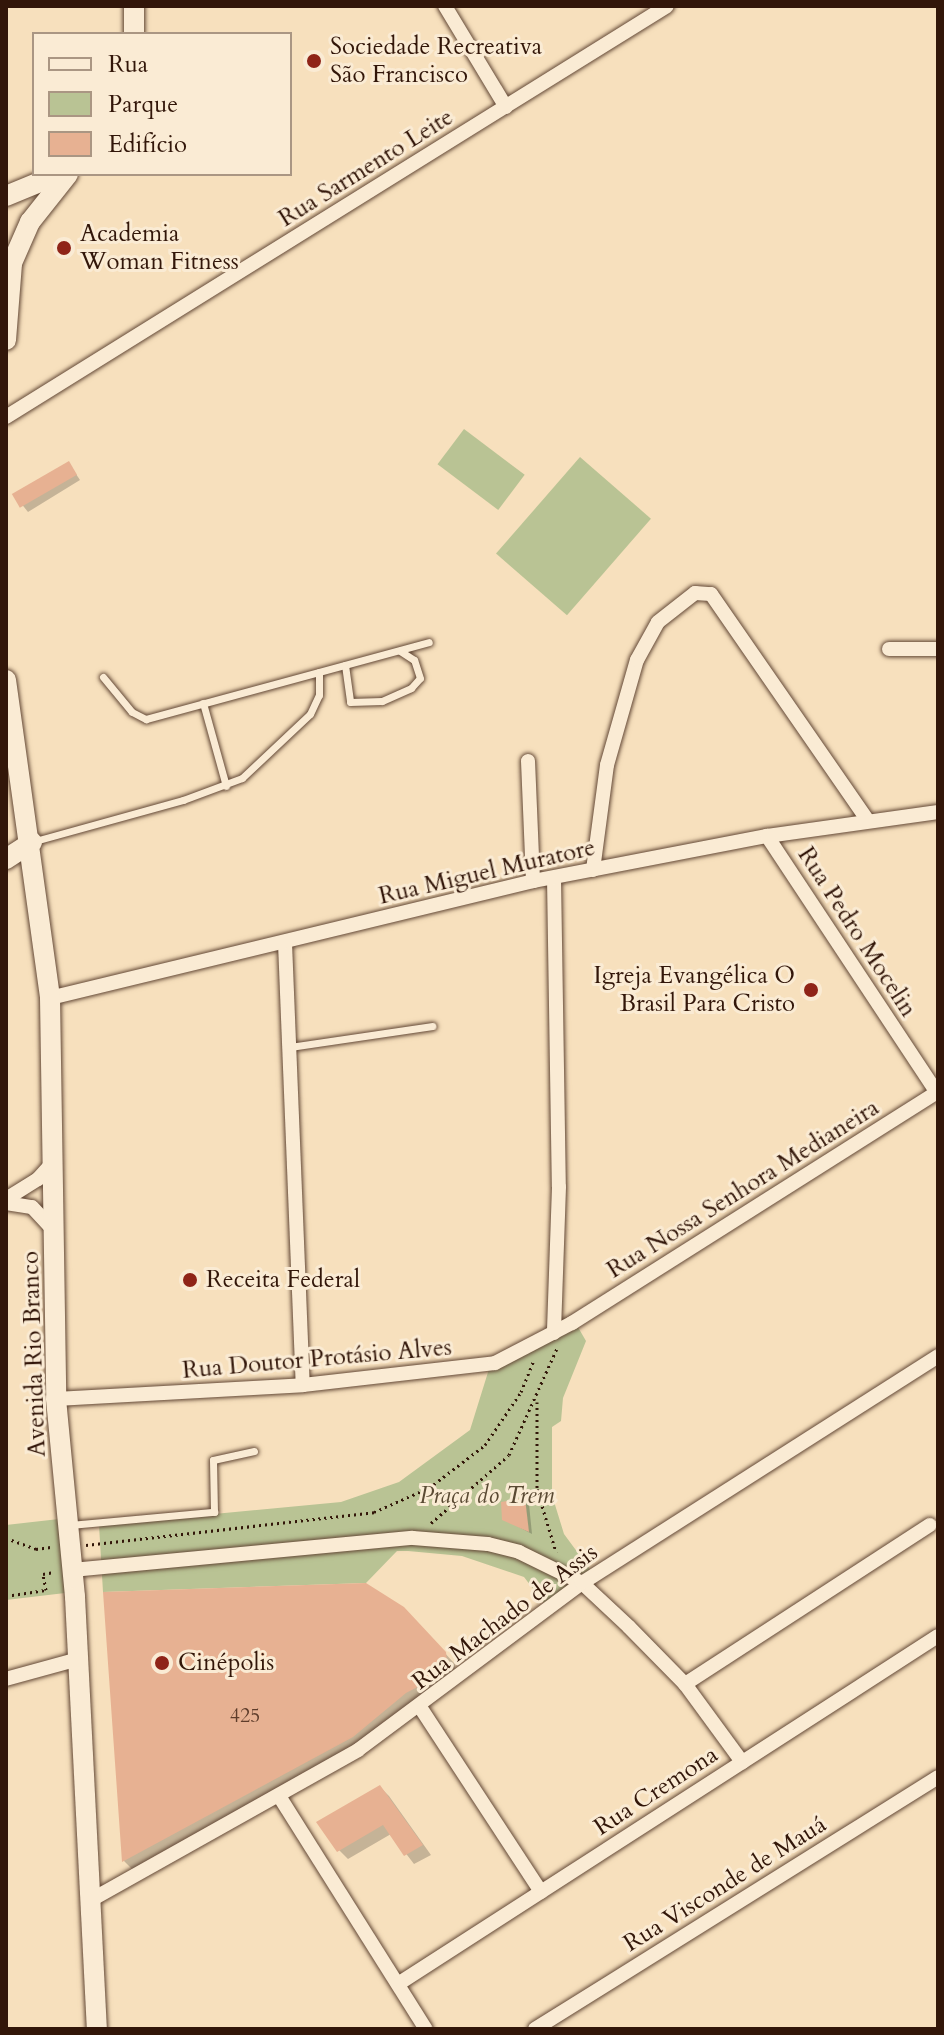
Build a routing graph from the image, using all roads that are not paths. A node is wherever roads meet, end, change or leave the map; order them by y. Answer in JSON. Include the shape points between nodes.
{"nodes":[{"id":1,"x":134,"y":6,"type":"edge"},
{"id":2,"x":445,"y":6,"type":"edge"},
{"id":3,"x":667,"y":6,"type":"edge"},
{"id":4,"x":134,"y":32,"type":"edge"},
{"id":5,"x":506,"y":107,"type":"junction"},
{"id":6,"x":54,"y":176,"type":"edge"},
{"id":7,"x":66,"y":176,"type":"edge"},
{"id":8,"x":8,"y":196,"type":"edge"},
{"id":9,"x":6,"y":340,"type":"edge"},
{"id":10,"x":6,"y":417,"type":"edge"},
{"id":11,"x":429,"y":642,"type":"dead end"},
{"id":12,"x":889,"y":649,"type":"dead end"},
{"id":13,"x":938,"y":649,"type":"edge"},
{"id":14,"x":400,"y":651,"type":"junction"},
{"id":15,"x":345,"y":665,"type":"junction"},
{"id":16,"x":319,"y":672,"type":"junction"},
{"id":17,"x":103,"y":677,"type":"dead end"},
{"id":18,"x":6,"y":680,"type":"edge"},
{"id":19,"x":203,"y":703,"type":"junction"},
{"id":20,"x":528,"y":761,"type":"dead end"},
{"id":21,"x":226,"y":786,"type":"junction"},
{"id":22,"x":938,"y":812,"type":"edge"},
{"id":23,"x":868,"y":821,"type":"junction"},
{"id":24,"x":767,"y":836,"type":"junction"},
{"id":25,"x":32,"y":842,"type":"junction"},
{"id":26,"x":6,"y":859,"type":"edge"},
{"id":27,"x":593,"y":870,"type":"junction"},
{"id":28,"x":554,"y":878,"type":"junction"},
{"id":29,"x":533,"y":881,"type":"junction"},
{"id":30,"x":285,"y":943,"type":"junction"},
{"id":31,"x":50,"y":998,"type":"junction"},
{"id":32,"x":432,"y":1026,"type":"dead end"},
{"id":33,"x":290,"y":1047,"type":"junction"},
{"id":34,"x":937,"y":1092,"type":"edge"},
{"id":35,"x":55,"y":1160,"type":"junction"},
{"id":36,"x":6,"y":1201,"type":"edge"},
{"id":37,"x":56,"y":1234,"type":"junction"},
{"id":38,"x":563,"y":1328,"type":"junction"},
{"id":39,"x":938,"y":1356,"type":"edge"},
{"id":40,"x":303,"y":1385,"type":"junction"},
{"id":41,"x":56,"y":1399,"type":"junction"},
{"id":42,"x":254,"y":1451,"type":"dead end"},
{"id":43,"x":930,"y":1525,"type":"dead end"},
{"id":44,"x":69,"y":1536,"type":"junction"},
{"id":45,"x":72,"y":1570,"type":"junction"},
{"id":46,"x":582,"y":1583,"type":"junction"},
{"id":47,"x":938,"y":1636,"type":"edge"},
{"id":48,"x":75,"y":1660,"type":"junction"},
{"id":49,"x":6,"y":1679,"type":"edge"},
{"id":50,"x":685,"y":1684,"type":"junction"},
{"id":51,"x":420,"y":1707,"type":"junction"},
{"id":52,"x":742,"y":1762,"type":"junction"},
{"id":53,"x":938,"y":1777,"type":"edge"},
{"id":54,"x":279,"y":1796,"type":"junction"},
{"id":55,"x":541,"y":1892,"type":"junction"},
{"id":56,"x":91,"y":1900,"type":"junction"},
{"id":57,"x":398,"y":1984,"type":"junction"},
{"id":58,"x":97,"y":2029,"type":"edge"},
{"id":59,"x":426,"y":2029,"type":"edge"},
{"id":60,"x":535,"y":2029,"type":"edge"}],
"edges":[{"from":1,"to":4,"type":"main road"},
{"from":2,"to":5,"type":"street"},
{"from":3,"to":5,"type":"street","name":"Rua Sarmento Leite"},
{"from":5,"to":10,"type":"street","name":"Rua Sarmento Leite"},
{"from":6,"to":8,"type":"main road"},
{"from":7,"to":9,"type":"main road","via":[[30,222],[12,263]]},
{"from":11,"to":14,"type":"lane"},
{"from":12,"to":13,"type":"street"},
{"from":14,"to":15,"type":"lane"},
{"from":14,"to":15,"type":"lane","via":[[414,660],[420,678],[382,701],[350,702]]},
{"from":15,"to":16,"type":"lane"},
{"from":16,"to":19,"type":"lane"},
{"from":16,"to":21,"type":"lane","via":[[319,695],[310,714]]},
{"from":17,"to":19,"type":"lane","via":[[132,712],[146,719]]},
{"from":18,"to":25,"type":"main road","name":"Avenida Rio Branco"},
{"from":19,"to":21,"type":"lane"},
{"from":20,"to":29,"type":"street"},
{"from":21,"to":25,"type":"lane"},
{"from":22,"to":23,"type":"street","name":"Rua Miguel Muratore"},
{"from":23,"to":24,"type":"street","name":"Rua Miguel Muratore"},
{"from":23,"to":27,"type":"street","via":[[711,594],[695,593],[658,622],[637,660],[607,765]]},
{"from":24,"to":27,"type":"street","name":"Rua Miguel Muratore"},
{"from":24,"to":34,"type":"street","name":"Rua Pedro Mocelin"},
{"from":25,"to":26,"type":"main road"},
{"from":25,"to":31,"type":"main road","name":"Avenida Rio Branco"},
{"from":27,"to":28,"type":"street","name":"Rua Miguel Muratore"},
{"from":28,"to":29,"type":"street","name":"Rua Miguel Muratore"},
{"from":28,"to":38,"type":"street"},
{"from":29,"to":30,"type":"street","name":"Rua Miguel Muratore"},
{"from":30,"to":31,"type":"street","name":"Rua Miguel Muratore"},
{"from":30,"to":33,"type":"street"},
{"from":31,"to":35,"type":"main road","name":"Avenida Rio Branco"},
{"from":32,"to":33,"type":"lane"},
{"from":33,"to":40,"type":"street"},
{"from":34,"to":38,"type":"street","name":"Rua Nossa Senhora Medianeira"},
{"from":35,"to":36,"type":"street"},
{"from":35,"to":37,"type":"main road","name":"Avenida Rio Branco"},
{"from":36,"to":37,"type":"street","via":[[32,1207]]},
{"from":37,"to":41,"type":"main road","name":"Avenida Rio Branco"},
{"from":38,"to":40,"type":"street","name":"Rua Doutor Protásio Alves","via":[[528,1349],[461,1370]]},
{"from":39,"to":46,"type":"street","name":"Rua Machado de Assis"},
{"from":40,"to":41,"type":"street","name":"Rua Doutor Protásio Alves"},
{"from":41,"to":44,"type":"main road","name":"Avenida Rio Branco"},
{"from":42,"to":44,"type":"lane","via":[[213,1460],[214,1512]]},
{"from":43,"to":50,"type":"street"},
{"from":44,"to":45,"type":"main road","name":"Avenida Rio Branco"},
{"from":45,"to":46,"type":"street","via":[[413,1538],[488,1544]]},
{"from":45,"to":48,"type":"main road","name":"Avenida Rio Branco"},
{"from":46,"to":50,"type":"street"},
{"from":46,"to":51,"type":"street","name":"Rua Machado de Assis"},
{"from":47,"to":52,"type":"street","name":"Rua Cremona"},
{"from":48,"to":49,"type":"street"},
{"from":48,"to":56,"type":"main road","name":"Avenida Rio Branco"},
{"from":50,"to":52,"type":"street"},
{"from":51,"to":54,"type":"street","name":"Rua Machado de Assis"},
{"from":51,"to":55,"type":"street"},
{"from":52,"to":55,"type":"street","name":"Rua Cremona"},
{"from":53,"to":60,"type":"street","name":"Rua Visconde de Mauá"},
{"from":54,"to":56,"type":"street","name":"Rua Machado de Assis"},
{"from":54,"to":57,"type":"street"},
{"from":55,"to":57,"type":"street","name":"Rua Cremona"},
{"from":56,"to":58,"type":"main road","name":"Avenida Rio Branco"},
{"from":57,"to":59,"type":"street"}]}
